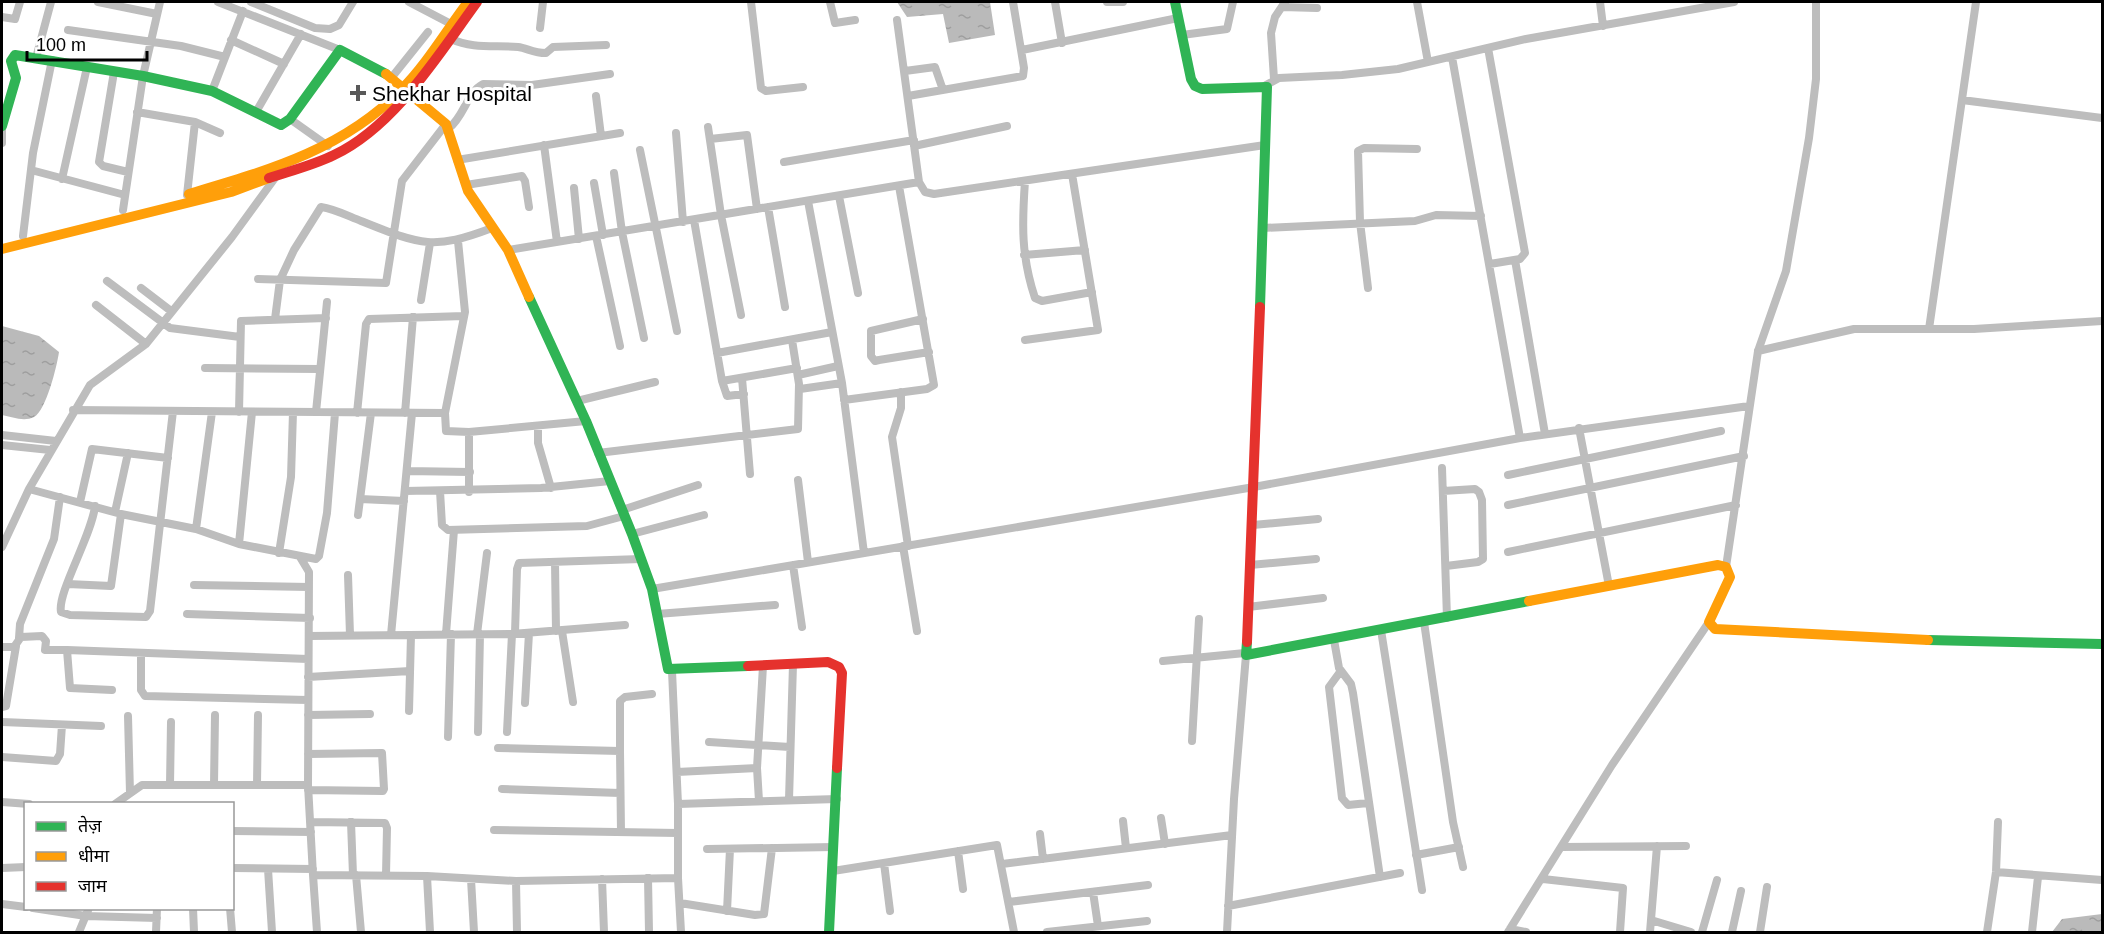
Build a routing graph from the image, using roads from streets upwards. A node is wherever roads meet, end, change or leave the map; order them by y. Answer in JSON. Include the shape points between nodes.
{"nodes":[{"id":1,"x":20,"y":2,"type":"edge"},
{"id":2,"x":51,"y":2,"type":"edge"},
{"id":3,"x":98,"y":2,"type":"edge"},
{"id":4,"x":160,"y":2,"type":"edge"},
{"id":5,"x":218,"y":2,"type":"edge"},
{"id":6,"x":251,"y":2,"type":"edge"},
{"id":7,"x":353,"y":2,"type":"edge"},
{"id":8,"x":410,"y":2,"type":"edge"},
{"id":9,"x":468,"y":2,"type":"edge"},
{"id":10,"x":477,"y":2,"type":"edge"},
{"id":11,"x":543,"y":2,"type":"edge"},
{"id":12,"x":751,"y":2,"type":"edge"},
{"id":13,"x":830,"y":2,"type":"edge"},
{"id":14,"x":1014,"y":2,"type":"edge"},
{"id":15,"x":1055,"y":2,"type":"edge"},
{"id":16,"x":1107,"y":2,"type":"edge"},
{"id":17,"x":1123,"y":2,"type":"edge"},
{"id":18,"x":1174,"y":2,"type":"edge"},
{"id":19,"x":1233,"y":2,"type":"edge"},
{"id":20,"x":1418,"y":2,"type":"edge"},
{"id":21,"x":1600,"y":2,"type":"edge"},
{"id":22,"x":1734,"y":2,"type":"edge"},
{"id":23,"x":1816,"y":2,"type":"edge"},
{"id":24,"x":1976,"y":2,"type":"edge"},
{"id":25,"x":421,"y":4,"type":"edge"},
{"id":26,"x":1283,"y":4,"type":"edge"},
{"id":27,"x":1317,"y":8,"type":"dead end"},
{"id":28,"x":243,"y":11,"type":"junction"},
{"id":29,"x":157,"y":14,"type":"junction"},
{"id":30,"x":2,"y":17,"type":"edge"},
{"id":31,"x":1178,"y":18,"type":"junction"},
{"id":32,"x":855,"y":20,"type":"dead end"},
{"id":33,"x":897,"y":20,"type":"dead end"},
{"id":34,"x":455,"y":26,"type":"junction"},
{"id":35,"x":1603,"y":26,"type":"junction"},
{"id":36,"x":540,"y":28,"type":"dead end"},
{"id":37,"x":68,"y":30,"type":"dead end"},
{"id":38,"x":301,"y":33,"type":"junction"},
{"id":39,"x":428,"y":33,"type":"dead end"},
{"id":40,"x":1182,"y":36,"type":"junction"},
{"id":41,"x":451,"y":39,"type":"junction"},
{"id":42,"x":231,"y":40,"type":"junction"},
{"id":43,"x":151,"y":42,"type":"junction"},
{"id":44,"x":1062,"y":43,"type":"junction"},
{"id":45,"x":606,"y":45,"type":"dead end"},
{"id":46,"x":1488,"y":48,"type":"junction"},
{"id":47,"x":340,"y":50,"type":"junction"},
{"id":48,"x":1022,"y":50,"type":"junction"},
{"id":49,"x":225,"y":57,"type":"junction"},
{"id":50,"x":1452,"y":57,"type":"junction"},
{"id":51,"x":36,"y":58,"type":"junction"},
{"id":52,"x":52,"y":60,"type":"junction"},
{"id":53,"x":1428,"y":62,"type":"junction"},
{"id":54,"x":284,"y":63,"type":"junction"},
{"id":55,"x":87,"y":67,"type":"junction"},
{"id":56,"x":905,"y":71,"type":"junction"},
{"id":57,"x":114,"y":72,"type":"junction"},
{"id":58,"x":610,"y":74,"type":"dead end"},
{"id":59,"x":143,"y":76,"type":"junction"},
{"id":60,"x":392,"y":77,"type":"junction"},
{"id":61,"x":1270,"y":82,"type":"junction"},
{"id":62,"x":803,"y":87,"type":"dead end"},
{"id":63,"x":943,"y":90,"type":"junction"},
{"id":64,"x":212,"y":91,"type":"junction"},
{"id":65,"x":405,"y":92,"type":"junction"},
{"id":66,"x":596,"y":96,"type":"dead end"},
{"id":67,"x":908,"y":96,"type":"junction"},
{"id":68,"x":1962,"y":100,"type":"junction"},
{"id":69,"x":137,"y":112,"type":"junction"},
{"id":70,"x":256,"y":112,"type":"junction"},
{"id":71,"x":2103,"y":118,"type":"edge"},
{"id":72,"x":290,"y":119,"type":"junction"},
{"id":73,"x":195,"y":122,"type":"junction"},
{"id":74,"x":2,"y":126,"type":"edge"},
{"id":75,"x":448,"y":126,"type":"junction"},
{"id":76,"x":1007,"y":126,"type":"dead end"},
{"id":77,"x":708,"y":127,"type":"dead end"},
{"id":78,"x":220,"y":133,"type":"dead end"},
{"id":79,"x":620,"y":133,"type":"dead end"},
{"id":80,"x":676,"y":133,"type":"dead end"},
{"id":81,"x":601,"y":136,"type":"junction"},
{"id":82,"x":710,"y":139,"type":"junction"},
{"id":83,"x":2,"y":142,"type":"edge"},
{"id":84,"x":914,"y":143,"type":"junction"},
{"id":85,"x":544,"y":145,"type":"junction"},
{"id":86,"x":1265,"y":145,"type":"junction"},
{"id":87,"x":329,"y":146,"type":"junction"},
{"id":88,"x":1417,"y":149,"type":"dead end"},
{"id":89,"x":640,"y":150,"type":"dead end"},
{"id":90,"x":457,"y":160,"type":"junction"},
{"id":91,"x":784,"y":162,"type":"dead end"},
{"id":92,"x":31,"y":170,"type":"junction"},
{"id":93,"x":128,"y":172,"type":"junction"},
{"id":94,"x":614,"y":173,"type":"dead end"},
{"id":95,"x":1072,"y":174,"type":"junction"},
{"id":96,"x":275,"y":178,"type":"junction"},
{"id":97,"x":62,"y":179,"type":"junction"},
{"id":98,"x":1026,"y":181,"type":"junction"},
{"id":99,"x":919,"y":182,"type":"junction"},
{"id":100,"x":594,"y":183,"type":"dead end"},
{"id":101,"x":466,"y":185,"type":"junction"},
{"id":102,"x":898,"y":186,"type":"junction"},
{"id":103,"x":573,"y":188,"type":"dead end"},
{"id":104,"x":125,"y":195,"type":"junction"},
{"id":105,"x":188,"y":195,"type":"junction"},
{"id":106,"x":839,"y":196,"type":"junction"},
{"id":107,"x":808,"y":201,"type":"junction"},
{"id":108,"x":529,"y":207,"type":"dead end"},
{"id":109,"x":768,"y":207,"type":"junction"},
{"id":110,"x":757,"y":209,"type":"junction"},
{"id":111,"x":123,"y":210,"type":"junction"},
{"id":112,"x":720,"y":215,"type":"junction"},
{"id":113,"x":1480,"y":216,"type":"junction"},
{"id":114,"x":694,"y":220,"type":"junction"},
{"id":115,"x":683,"y":222,"type":"junction"},
{"id":116,"x":1360,"y":222,"type":"junction"},
{"id":117,"x":654,"y":226,"type":"junction"},
{"id":118,"x":492,"y":228,"type":"junction"},
{"id":119,"x":1262,"y":228,"type":"junction"},
{"id":120,"x":622,"y":232,"type":"junction"},
{"id":121,"x":394,"y":234,"type":"junction"},
{"id":122,"x":24,"y":236,"type":"junction"},
{"id":123,"x":599,"y":236,"type":"junction"},
{"id":124,"x":579,"y":239,"type":"junction"},
{"id":125,"x":2,"y":241,"type":"edge"},
{"id":126,"x":458,"y":241,"type":"junction"},
{"id":127,"x":557,"y":242,"type":"junction"},
{"id":128,"x":430,"y":243,"type":"junction"},
{"id":129,"x":2,"y":249,"type":"edge"},
{"id":130,"x":508,"y":250,"type":"junction"},
{"id":131,"x":1085,"y":250,"type":"junction"},
{"id":132,"x":1024,"y":255,"type":"junction"},
{"id":133,"x":1515,"y":260,"type":"junction"},
{"id":134,"x":1490,"y":264,"type":"junction"},
{"id":135,"x":258,"y":279,"type":"dead end"},
{"id":136,"x":280,"y":280,"type":"junction"},
{"id":137,"x":107,"y":281,"type":"dead end"},
{"id":138,"x":141,"y":288,"type":"dead end"},
{"id":139,"x":1368,"y":288,"type":"dead end"},
{"id":140,"x":1092,"y":291,"type":"junction"},
{"id":141,"x":858,"y":293,"type":"dead end"},
{"id":142,"x":421,"y":300,"type":"dead end"},
{"id":143,"x":327,"y":302,"type":"dead end"},
{"id":144,"x":96,"y":305,"type":"dead end"},
{"id":145,"x":785,"y":307,"type":"dead end"},
{"id":146,"x":171,"y":311,"type":"junction"},
{"id":147,"x":741,"y":315,"type":"dead end"},
{"id":148,"x":464,"y":316,"type":"junction"},
{"id":149,"x":413,"y":317,"type":"junction"},
{"id":150,"x":326,"y":318,"type":"junction"},
{"id":151,"x":275,"y":319,"type":"junction"},
{"id":152,"x":923,"y":319,"type":"junction"},
{"id":153,"x":2103,"y":321,"type":"edge"},
{"id":154,"x":162,"y":322,"type":"junction"},
{"id":155,"x":1929,"y":329,"type":"junction"},
{"id":156,"x":676,"y":331,"type":"dead end"},
{"id":157,"x":832,"y":332,"type":"junction"},
{"id":158,"x":240,"y":337,"type":"junction"},
{"id":159,"x":644,"y":338,"type":"dead end"},
{"id":160,"x":792,"y":340,"type":"junction"},
{"id":161,"x":1025,"y":340,"type":"dead end"},
{"id":162,"x":146,"y":344,"type":"junction"},
{"id":163,"x":620,"y":346,"type":"dead end"},
{"id":164,"x":1758,"y":351,"type":"junction"},
{"id":165,"x":929,"y":352,"type":"junction"},
{"id":166,"x":717,"y":353,"type":"junction"},
{"id":167,"x":838,"y":366,"type":"junction"},
{"id":168,"x":205,"y":368,"type":"dead end"},
{"id":169,"x":240,"y":369,"type":"junction"},
{"id":170,"x":320,"y":369,"type":"junction"},
{"id":171,"x":797,"y":372,"type":"junction"},
{"id":172,"x":742,"y":378,"type":"junction"},
{"id":173,"x":722,"y":381,"type":"junction"},
{"id":174,"x":655,"y":382,"type":"dead end"},
{"id":175,"x":842,"y":383,"type":"junction"},
{"id":176,"x":800,"y":389,"type":"junction"},
{"id":177,"x":901,"y":392,"type":"junction"},
{"id":178,"x":744,"y":394,"type":"junction"},
{"id":179,"x":844,"y":400,"type":"junction"},
{"id":180,"x":577,"y":401,"type":"junction"},
{"id":181,"x":1749,"y":406,"type":"junction"},
{"id":182,"x":73,"y":410,"type":"junction"},
{"id":183,"x":173,"y":411,"type":"junction"},
{"id":184,"x":212,"y":411,"type":"junction"},
{"id":185,"x":239,"y":412,"type":"junction"},
{"id":186,"x":252,"y":412,"type":"junction"},
{"id":187,"x":293,"y":412,"type":"junction"},
{"id":188,"x":316,"y":412,"type":"junction"},
{"id":189,"x":335,"y":412,"type":"junction"},
{"id":190,"x":357,"y":413,"type":"junction"},
{"id":191,"x":371,"y":413,"type":"junction"},
{"id":192,"x":409,"y":413,"type":"junction"},
{"id":193,"x":445,"y":413,"type":"junction"},
{"id":194,"x":586,"y":421,"type":"junction"},
{"id":195,"x":538,"y":427,"type":"junction"},
{"id":196,"x":1579,"y":428,"type":"junction"},
{"id":197,"x":1721,"y":431,"type":"dead end"},
{"id":198,"x":469,"y":432,"type":"junction"},
{"id":199,"x":1545,"y":434,"type":"junction"},
{"id":200,"x":2,"y":435,"type":"edge"},
{"id":201,"x":749,"y":435,"type":"junction"},
{"id":202,"x":1520,"y":438,"type":"junction"},
{"id":203,"x":56,"y":441,"type":"junction"},
{"id":204,"x":2,"y":445,"type":"edge"},
{"id":205,"x":50,"y":450,"type":"junction"},
{"id":206,"x":128,"y":453,"type":"junction"},
{"id":207,"x":598,"y":453,"type":"junction"},
{"id":208,"x":1744,"y":456,"type":"junction"},
{"id":209,"x":168,"y":458,"type":"junction"},
{"id":210,"x":1584,"y":460,"type":"junction"},
{"id":211,"x":1442,"y":468,"type":"dead end"},
{"id":212,"x":407,"y":471,"type":"junction"},
{"id":213,"x":470,"y":472,"type":"junction"},
{"id":214,"x":750,"y":474,"type":"dead end"},
{"id":215,"x":1508,"y":475,"type":"dead end"},
{"id":216,"x":798,"y":480,"type":"dead end"},
{"id":217,"x":610,"y":481,"type":"junction"},
{"id":218,"x":698,"y":485,"type":"dead end"},
{"id":219,"x":1254,"y":487,"type":"junction"},
{"id":220,"x":551,"y":488,"type":"junction"},
{"id":221,"x":1589,"y":488,"type":"junction"},
{"id":222,"x":29,"y":489,"type":"junction"},
{"id":223,"x":405,"y":491,"type":"junction"},
{"id":224,"x":440,"y":491,"type":"junction"},
{"id":225,"x":1443,"y":491,"type":"junction"},
{"id":226,"x":469,"y":492,"type":"junction"},
{"id":227,"x":60,"y":497,"type":"junction"},
{"id":228,"x":360,"y":499,"type":"junction"},
{"id":229,"x":404,"y":501,"type":"junction"},
{"id":230,"x":80,"y":502,"type":"junction"},
{"id":231,"x":1508,"y":505,"type":"dead end"},
{"id":232,"x":95,"y":506,"type":"junction"},
{"id":233,"x":1736,"y":506,"type":"junction"},
{"id":234,"x":118,"y":513,"type":"junction"},
{"id":235,"x":623,"y":513,"type":"junction"},
{"id":236,"x":704,"y":514,"type":"dead end"},
{"id":237,"x":358,"y":515,"type":"dead end"},
{"id":238,"x":1318,"y":519,"type":"dead end"},
{"id":239,"x":159,"y":521,"type":"junction"},
{"id":240,"x":1253,"y":525,"type":"junction"},
{"id":241,"x":196,"y":529,"type":"junction"},
{"id":242,"x":454,"y":530,"type":"junction"},
{"id":243,"x":1599,"y":533,"type":"junction"},
{"id":244,"x":4,"y":534,"type":"edge"},
{"id":245,"x":632,"y":534,"type":"junction"},
{"id":246,"x":239,"y":544,"type":"junction"},
{"id":247,"x":906,"y":546,"type":"junction"},
{"id":248,"x":2,"y":547,"type":"edge"},
{"id":249,"x":1508,"y":552,"type":"dead end"},
{"id":250,"x":279,"y":553,"type":"junction"},
{"id":251,"x":487,"y":553,"type":"dead end"},
{"id":252,"x":864,"y":553,"type":"junction"},
{"id":253,"x":300,"y":557,"type":"junction"},
{"id":254,"x":641,"y":559,"type":"junction"},
{"id":255,"x":1316,"y":559,"type":"dead end"},
{"id":256,"x":555,"y":562,"type":"junction"},
{"id":257,"x":808,"y":562,"type":"junction"},
{"id":258,"x":793,"y":565,"type":"junction"},
{"id":259,"x":1250,"y":565,"type":"junction"},
{"id":260,"x":1446,"y":566,"type":"junction"},
{"id":261,"x":1726,"y":567,"type":"junction"},
{"id":262,"x":348,"y":575,"type":"dead end"},
{"id":263,"x":68,"y":584,"type":"junction"},
{"id":264,"x":194,"y":585,"type":"dead end"},
{"id":265,"x":1609,"y":586,"type":"junction"},
{"id":266,"x":309,"y":587,"type":"junction"},
{"id":267,"x":652,"y":589,"type":"junction"},
{"id":268,"x":1323,"y":598,"type":"dead end"},
{"id":269,"x":776,"y":605,"type":"dead end"},
{"id":270,"x":1248,"y":607,"type":"junction"},
{"id":271,"x":187,"y":614,"type":"dead end"},
{"id":272,"x":657,"y":614,"type":"junction"},
{"id":273,"x":310,"y":618,"type":"junction"},
{"id":274,"x":1447,"y":618,"type":"junction"},
{"id":275,"x":1199,"y":619,"type":"dead end"},
{"id":276,"x":1424,"y":622,"type":"junction"},
{"id":277,"x":1709,"y":622,"type":"junction"},
{"id":278,"x":625,"y":625,"type":"dead end"},
{"id":279,"x":802,"y":627,"type":"dead end"},
{"id":280,"x":1381,"y":630,"type":"junction"},
{"id":281,"x":559,"y":631,"type":"junction"},
{"id":282,"x":917,"y":631,"type":"dead end"},
{"id":283,"x":513,"y":633,"type":"junction"},
{"id":284,"x":529,"y":633,"type":"junction"},
{"id":285,"x":448,"y":634,"type":"junction"},
{"id":286,"x":479,"y":634,"type":"junction"},
{"id":287,"x":351,"y":635,"type":"junction"},
{"id":288,"x":391,"y":635,"type":"junction"},
{"id":289,"x":411,"y":635,"type":"junction"},
{"id":290,"x":309,"y":636,"type":"junction"},
{"id":291,"x":1334,"y":640,"type":"junction"},
{"id":292,"x":18,"y":642,"type":"junction"},
{"id":293,"x":2103,"y":644,"type":"edge"},
{"id":294,"x":2,"y":647,"type":"edge"},
{"id":295,"x":68,"y":650,"type":"junction"},
{"id":296,"x":141,"y":653,"type":"junction"},
{"id":297,"x":1245,"y":654,"type":"junction"},
{"id":298,"x":1196,"y":658,"type":"junction"},
{"id":299,"x":308,"y":659,"type":"junction"},
{"id":300,"x":1163,"y":661,"type":"dead end"},
{"id":301,"x":793,"y":664,"type":"junction"},
{"id":302,"x":763,"y":666,"type":"junction"},
{"id":303,"x":410,"y":671,"type":"junction"},
{"id":304,"x":672,"y":671,"type":"junction"},
{"id":305,"x":1340,"y":672,"type":"junction"},
{"id":306,"x":308,"y":676,"type":"junction"},
{"id":307,"x":112,"y":690,"type":"dead end"},
{"id":308,"x":652,"y":694,"type":"dead end"},
{"id":309,"x":308,"y":700,"type":"junction"},
{"id":310,"x":573,"y":702,"type":"dead end"},
{"id":311,"x":525,"y":703,"type":"dead end"},
{"id":312,"x":2,"y":707,"type":"edge"},
{"id":313,"x":409,"y":711,"type":"dead end"},
{"id":314,"x":370,"y":714,"type":"dead end"},
{"id":315,"x":215,"y":715,"type":"dead end"},
{"id":316,"x":308,"y":715,"type":"junction"},
{"id":317,"x":128,"y":716,"type":"dead end"},
{"id":318,"x":258,"y":716,"type":"dead end"},
{"id":319,"x":2,"y":722,"type":"edge"},
{"id":320,"x":171,"y":722,"type":"dead end"},
{"id":321,"x":62,"y":725,"type":"junction"},
{"id":322,"x":101,"y":726,"type":"dead end"},
{"id":323,"x":478,"y":732,"type":"dead end"},
{"id":324,"x":507,"y":732,"type":"dead end"},
{"id":325,"x":448,"y":736,"type":"dead end"},
{"id":326,"x":1192,"y":741,"type":"dead end"},
{"id":327,"x":710,"y":742,"type":"dead end"},
{"id":328,"x":758,"y":744,"type":"junction"},
{"id":329,"x":790,"y":747,"type":"junction"},
{"id":330,"x":498,"y":748,"type":"dead end"},
{"id":331,"x":620,"y":751,"type":"junction"},
{"id":332,"x":308,"y":754,"type":"junction"},
{"id":333,"x":2,"y":757,"type":"edge"},
{"id":334,"x":757,"y":768,"type":"junction"},
{"id":335,"x":677,"y":772,"type":"junction"},
{"id":336,"x":170,"y":785,"type":"junction"},
{"id":337,"x":214,"y":785,"type":"junction"},
{"id":338,"x":257,"y":785,"type":"junction"},
{"id":339,"x":308,"y":788,"type":"junction"},
{"id":340,"x":502,"y":789,"type":"dead end"},
{"id":341,"x":130,"y":793,"type":"junction"},
{"id":342,"x":620,"y":793,"type":"junction"},
{"id":343,"x":837,"y":799,"type":"junction"},
{"id":344,"x":759,"y":801,"type":"junction"},
{"id":345,"x":789,"y":801,"type":"junction"},
{"id":346,"x":2,"y":802,"type":"edge"},
{"id":347,"x":118,"y":802,"type":"edge"},
{"id":348,"x":1368,"y":803,"type":"junction"},
{"id":349,"x":24,"y":804,"type":"edge"},
{"id":350,"x":678,"y":804,"type":"junction"},
{"id":351,"x":1161,"y":818,"type":"dead end"},
{"id":352,"x":1123,"y":821,"type":"dead end"},
{"id":353,"x":310,"y":822,"type":"junction"},
{"id":354,"x":351,"y":822,"type":"junction"},
{"id":355,"x":1998,"y":822,"type":"dead end"},
{"id":356,"x":494,"y":830,"type":"dead end"},
{"id":357,"x":234,"y":831,"type":"edge"},
{"id":358,"x":310,"y":832,"type":"junction"},
{"id":359,"x":621,"y":832,"type":"junction"},
{"id":360,"x":678,"y":833,"type":"junction"},
{"id":361,"x":1040,"y":834,"type":"dead end"},
{"id":362,"x":1232,"y":835,"type":"junction"},
{"id":363,"x":1165,"y":844,"type":"junction"},
{"id":364,"x":834,"y":846,"type":"junction"},
{"id":365,"x":1658,"y":846,"type":"junction"},
{"id":366,"x":1686,"y":846,"type":"dead end"},
{"id":367,"x":1459,"y":847,"type":"junction"},
{"id":368,"x":1562,"y":847,"type":"junction"},
{"id":369,"x":772,"y":848,"type":"junction"},
{"id":370,"x":1126,"y":848,"type":"junction"},
{"id":371,"x":707,"y":849,"type":"dead end"},
{"id":372,"x":730,"y":849,"type":"junction"},
{"id":373,"x":958,"y":851,"type":"junction"},
{"id":374,"x":1416,"y":855,"type":"junction"},
{"id":375,"x":1043,"y":859,"type":"junction"},
{"id":376,"x":884,"y":863,"type":"junction"},
{"id":377,"x":1002,"y":864,"type":"junction"},
{"id":378,"x":24,"y":867,"type":"edge"},
{"id":379,"x":1463,"y":867,"type":"dead end"},
{"id":380,"x":2,"y":868,"type":"edge"},
{"id":381,"x":234,"y":868,"type":"edge"},
{"id":382,"x":268,"y":868,"type":"junction"},
{"id":383,"x":833,"y":871,"type":"junction"},
{"id":384,"x":313,"y":872,"type":"junction"},
{"id":385,"x":1996,"y":872,"type":"junction"},
{"id":386,"x":1400,"y":873,"type":"dead end"},
{"id":387,"x":354,"y":875,"type":"junction"},
{"id":388,"x":386,"y":875,"type":"junction"},
{"id":389,"x":427,"y":876,"type":"junction"},
{"id":390,"x":1380,"y":877,"type":"junction"},
{"id":391,"x":2038,"y":877,"type":"junction"},
{"id":392,"x":648,"y":878,"type":"junction"},
{"id":393,"x":678,"y":878,"type":"junction"},
{"id":394,"x":471,"y":879,"type":"junction"},
{"id":395,"x":602,"y":879,"type":"junction"},
{"id":396,"x":1543,"y":879,"type":"junction"},
{"id":397,"x":1717,"y":880,"type":"dead end"},
{"id":398,"x":2103,"y":880,"type":"edge"},
{"id":399,"x":516,"y":881,"type":"junction"},
{"id":400,"x":1148,"y":885,"type":"dead end"},
{"id":401,"x":1767,"y":887,"type":"dead end"},
{"id":402,"x":963,"y":889,"type":"dead end"},
{"id":403,"x":1422,"y":890,"type":"dead end"},
{"id":404,"x":1741,"y":891,"type":"dead end"},
{"id":405,"x":1093,"y":892,"type":"junction"},
{"id":406,"x":1009,"y":902,"type":"junction"},
{"id":407,"x":680,"y":903,"type":"junction"},
{"id":408,"x":2,"y":904,"type":"edge"},
{"id":409,"x":1228,"y":906,"type":"junction"},
{"id":410,"x":24,"y":907,"type":"edge"},
{"id":411,"x":51,"y":910,"type":"edge"},
{"id":412,"x":157,"y":910,"type":"edge"},
{"id":413,"x":193,"y":910,"type":"edge"},
{"id":414,"x":230,"y":910,"type":"edge"},
{"id":415,"x":727,"y":911,"type":"junction"},
{"id":416,"x":890,"y":911,"type":"dead end"},
{"id":417,"x":88,"y":912,"type":"edge"},
{"id":418,"x":157,"y":918,"type":"junction"},
{"id":419,"x":1651,"y":920,"type":"junction"},
{"id":420,"x":1147,"y":921,"type":"dead end"},
{"id":421,"x":1098,"y":927,"type":"junction"},
{"id":422,"x":1509,"y":931,"type":"edge"},
{"id":423,"x":79,"y":933,"type":"edge"},
{"id":424,"x":156,"y":933,"type":"edge"},
{"id":425,"x":194,"y":933,"type":"edge"},
{"id":426,"x":232,"y":933,"type":"edge"},
{"id":427,"x":272,"y":933,"type":"edge"},
{"id":428,"x":317,"y":933,"type":"edge"},
{"id":429,"x":361,"y":933,"type":"edge"},
{"id":430,"x":430,"y":933,"type":"edge"},
{"id":431,"x":474,"y":933,"type":"edge"},
{"id":432,"x":517,"y":933,"type":"edge"},
{"id":433,"x":604,"y":933,"type":"edge"},
{"id":434,"x":649,"y":933,"type":"edge"},
{"id":435,"x":681,"y":933,"type":"edge"},
{"id":436,"x":829,"y":933,"type":"edge"},
{"id":437,"x":1014,"y":933,"type":"edge"},
{"id":438,"x":1047,"y":933,"type":"edge"},
{"id":439,"x":1227,"y":933,"type":"edge"},
{"id":440,"x":1526,"y":933,"type":"edge"},
{"id":441,"x":1620,"y":933,"type":"edge"},
{"id":442,"x":1650,"y":933,"type":"edge"},
{"id":443,"x":1691,"y":933,"type":"edge"},
{"id":444,"x":1702,"y":933,"type":"edge"},
{"id":445,"x":1732,"y":933,"type":"edge"},
{"id":446,"x":1760,"y":933,"type":"edge"},
{"id":447,"x":1987,"y":933,"type":"edge"},
{"id":448,"x":2032,"y":933,"type":"edge"}],
"edges":[{"from":1,"to":30,"type":"street","via":[[15,19]]},
{"from":2,"to":51,"type":"street"},
{"from":3,"to":29,"type":"street"},
{"from":4,"to":29,"type":"street"},
{"from":5,"to":28,"type":"street"},
{"from":6,"to":7,"type":"street","via":[[325,29],[343,21]]},
{"from":8,"to":25,"type":"street"},
{"from":9,"to":34,"type":"street"},
{"from":10,"to":34,"type":"street"},
{"from":11,"to":36,"type":"street"},
{"from":12,"to":62,"type":"street","via":[[760,88],[766,91]]},
{"from":13,"to":32,"type":"street","via":[[835,23]]},
{"from":14,"to":48,"type":"street"},
{"from":15,"to":44,"type":"street"},
{"from":16,"to":17,"type":"street"},
{"from":18,"to":31,"type":"street"},
{"from":19,"to":40,"type":"street","via":[[1227,29]]},
{"from":20,"to":53,"type":"street"},
{"from":21,"to":35,"type":"street"},
{"from":22,"to":35,"type":"street"},
{"from":23,"to":164,"type":"street","via":[[1816,79],[1807,148],[1786,271]]},
{"from":24,"to":68,"type":"street"},
{"from":25,"to":34,"type":"street"},
{"from":26,"to":27,"type":"street"},
{"from":26,"to":61,"type":"street","via":[[1271,33]]},
{"from":28,"to":38,"type":"street"},
{"from":28,"to":42,"type":"street"},
{"from":29,"to":43,"type":"street"},
{"from":31,"to":40,"type":"street"},
{"from":31,"to":44,"type":"street"},
{"from":33,"to":56,"type":"street"},
{"from":34,"to":41,"type":"street"},
{"from":34,"to":65,"type":"street"},
{"from":35,"to":46,"type":"street"},
{"from":37,"to":43,"type":"street"},
{"from":38,"to":47,"type":"street"},
{"from":38,"to":54,"type":"street"},
{"from":39,"to":60,"type":"street"},
{"from":40,"to":61,"type":"street","via":[[1195,86],[1202,89]]},
{"from":41,"to":45,"type":"street","via":[[472,47],[521,47],[546,53],[553,46]]},
{"from":41,"to":65,"type":"street"},
{"from":42,"to":49,"type":"street"},
{"from":42,"to":54,"type":"street"},
{"from":43,"to":49,"type":"street"},
{"from":43,"to":59,"type":"street"},
{"from":44,"to":48,"type":"street"},
{"from":46,"to":50,"type":"street"},
{"from":46,"to":133,"type":"street","via":[[1525,253]]},
{"from":47,"to":60,"type":"street"},
{"from":47,"to":72,"type":"street"},
{"from":48,"to":63,"type":"street","via":[[1024,72],[1019,79]]},
{"from":49,"to":64,"type":"street"},
{"from":50,"to":53,"type":"street"},
{"from":50,"to":113,"type":"street"},
{"from":51,"to":52,"type":"street"},
{"from":51,"to":74,"type":"street","via":[[19,54],[13,57],[15,78]]},
{"from":52,"to":55,"type":"street"},
{"from":52,"to":92,"type":"street"},
{"from":53,"to":61,"type":"street","via":[[1369,73]]},
{"from":54,"to":70,"type":"street"},
{"from":55,"to":57,"type":"street"},
{"from":55,"to":97,"type":"street"},
{"from":56,"to":63,"type":"street","via":[[935,68]]},
{"from":56,"to":67,"type":"street"},
{"from":57,"to":59,"type":"street"},
{"from":57,"to":93,"type":"street","via":[[99,162]]},
{"from":58,"to":75,"type":"street","via":[[532,85],[483,84],[477,87],[460,117]]},
{"from":59,"to":64,"type":"street"},
{"from":59,"to":69,"type":"street"},
{"from":60,"to":65,"type":"street"},
{"from":61,"to":86,"type":"street"},
{"from":63,"to":67,"type":"street"},
{"from":64,"to":70,"type":"street"},
{"from":65,"to":75,"type":"street"},
{"from":65,"to":87,"type":"street","via":[[350,135]]},
{"from":65,"to":96,"type":"street","via":[[365,136],[325,159]]},
{"from":66,"to":81,"type":"street"},
{"from":67,"to":84,"type":"street"},
{"from":68,"to":71,"type":"street"},
{"from":68,"to":155,"type":"street"},
{"from":69,"to":73,"type":"street"},
{"from":69,"to":93,"type":"street"},
{"from":70,"to":72,"type":"street","via":[[281,125]]},
{"from":72,"to":87,"type":"street"},
{"from":73,"to":78,"type":"street"},
{"from":73,"to":105,"type":"street"},
{"from":74,"to":83,"type":"street"},
{"from":75,"to":90,"type":"street"},
{"from":75,"to":121,"type":"street","via":[[402,181]]},
{"from":76,"to":84,"type":"street"},
{"from":77,"to":82,"type":"street"},
{"from":79,"to":81,"type":"street"},
{"from":80,"to":115,"type":"street"},
{"from":81,"to":85,"type":"street"},
{"from":82,"to":110,"type":"street","via":[[747,135]]},
{"from":82,"to":112,"type":"street"},
{"from":84,"to":91,"type":"street"},
{"from":84,"to":99,"type":"street"},
{"from":85,"to":90,"type":"street"},
{"from":85,"to":127,"type":"street"},
{"from":86,"to":95,"type":"street"},
{"from":86,"to":119,"type":"street"},
{"from":87,"to":105,"type":"street","via":[[280,168]]},
{"from":88,"to":116,"type":"street","via":[[1358,151]]},
{"from":89,"to":117,"type":"street"},
{"from":90,"to":101,"type":"street"},
{"from":92,"to":97,"type":"street"},
{"from":92,"to":122,"type":"street"},
{"from":93,"to":104,"type":"street"},
{"from":94,"to":120,"type":"street"},
{"from":95,"to":98,"type":"street"},
{"from":95,"to":131,"type":"street"},
{"from":96,"to":129,"type":"street"},
{"from":96,"to":146,"type":"street"},
{"from":97,"to":104,"type":"street"},
{"from":98,"to":99,"type":"street","via":[[934,194],[925,192]]},
{"from":98,"to":132,"type":"street"},
{"from":99,"to":102,"type":"street"},
{"from":100,"to":123,"type":"street"},
{"from":101,"to":108,"type":"street","via":[[522,176]]},
{"from":101,"to":118,"type":"street"},
{"from":102,"to":106,"type":"street"},
{"from":102,"to":152,"type":"street"},
{"from":103,"to":124,"type":"street"},
{"from":104,"to":111,"type":"street"},
{"from":105,"to":111,"type":"street"},
{"from":106,"to":107,"type":"street"},
{"from":106,"to":141,"type":"street"},
{"from":107,"to":109,"type":"street"},
{"from":107,"to":157,"type":"street"},
{"from":109,"to":110,"type":"street"},
{"from":109,"to":145,"type":"street"},
{"from":110,"to":112,"type":"street"},
{"from":111,"to":122,"type":"street"},
{"from":112,"to":114,"type":"street"},
{"from":112,"to":147,"type":"street"},
{"from":113,"to":116,"type":"street","via":[[1443,214],[1415,221]]},
{"from":113,"to":134,"type":"street"},
{"from":114,"to":115,"type":"street"},
{"from":114,"to":166,"type":"street"},
{"from":115,"to":117,"type":"street"},
{"from":116,"to":119,"type":"street"},
{"from":116,"to":139,"type":"street"},
{"from":117,"to":120,"type":"street"},
{"from":117,"to":156,"type":"street"},
{"from":118,"to":126,"type":"street"},
{"from":118,"to":130,"type":"street"},
{"from":119,"to":219,"type":"street"},
{"from":120,"to":123,"type":"street"},
{"from":120,"to":159,"type":"street"},
{"from":121,"to":128,"type":"street"},
{"from":121,"to":136,"type":"street","via":[[384,284]]},
{"from":121,"to":136,"type":"street","via":[[321,207]]},
{"from":122,"to":125,"type":"street"},
{"from":123,"to":124,"type":"street"},
{"from":123,"to":163,"type":"street"},
{"from":124,"to":127,"type":"street"},
{"from":126,"to":128,"type":"street"},
{"from":126,"to":148,"type":"street"},
{"from":127,"to":130,"type":"street"},
{"from":128,"to":142,"type":"street"},
{"from":130,"to":180,"type":"street"},
{"from":131,"to":132,"type":"street"},
{"from":131,"to":140,"type":"street"},
{"from":132,"to":140,"type":"street","via":[[1036,301]]},
{"from":133,"to":134,"type":"street"},
{"from":133,"to":199,"type":"street"},
{"from":134,"to":202,"type":"street"},
{"from":135,"to":136,"type":"street"},
{"from":136,"to":151,"type":"street"},
{"from":137,"to":154,"type":"street"},
{"from":138,"to":146,"type":"street"},
{"from":140,"to":161,"type":"street","via":[[1096,332]]},
{"from":143,"to":150,"type":"street"},
{"from":144,"to":162,"type":"street"},
{"from":146,"to":154,"type":"street"},
{"from":148,"to":149,"type":"street"},
{"from":148,"to":193,"type":"street"},
{"from":149,"to":190,"type":"street","via":[[367,321]]},
{"from":149,"to":192,"type":"street"},
{"from":150,"to":151,"type":"street"},
{"from":150,"to":170,"type":"street"},
{"from":151,"to":158,"type":"street","via":[[240,321]]},
{"from":152,"to":165,"type":"street"},
{"from":152,"to":165,"type":"street","via":[[871,331],[871,356],[879,360]]},
{"from":153,"to":155,"type":"street"},
{"from":154,"to":158,"type":"street","via":[[177,330]]},
{"from":154,"to":162,"type":"street"},
{"from":155,"to":164,"type":"street","via":[[1845,330]]},
{"from":157,"to":160,"type":"street"},
{"from":157,"to":167,"type":"street"},
{"from":158,"to":169,"type":"street"},
{"from":160,"to":166,"type":"street"},
{"from":160,"to":171,"type":"street"},
{"from":162,"to":182,"type":"street","via":[[90,385]]},
{"from":164,"to":181,"type":"street"},
{"from":165,"to":177,"type":"street","via":[[934,385]]},
{"from":166,"to":173,"type":"street"},
{"from":167,"to":171,"type":"street"},
{"from":167,"to":175,"type":"street"},
{"from":168,"to":169,"type":"street"},
{"from":169,"to":170,"type":"street"},
{"from":169,"to":185,"type":"street"},
{"from":170,"to":188,"type":"street"},
{"from":171,"to":172,"type":"street"},
{"from":171,"to":176,"type":"street"},
{"from":172,"to":173,"type":"street"},
{"from":172,"to":178,"type":"street"},
{"from":173,"to":178,"type":"street","via":[[727,396]]},
{"from":174,"to":180,"type":"street"},
{"from":175,"to":176,"type":"street"},
{"from":175,"to":179,"type":"street"},
{"from":176,"to":201,"type":"street","via":[[798,429]]},
{"from":177,"to":179,"type":"street"},
{"from":177,"to":247,"type":"street","via":[[901,408],[892,437]]},
{"from":178,"to":201,"type":"street"},
{"from":179,"to":252,"type":"street"},
{"from":180,"to":194,"type":"street"},
{"from":181,"to":196,"type":"street"},
{"from":181,"to":208,"type":"street"},
{"from":182,"to":183,"type":"street"},
{"from":182,"to":203,"type":"street"},
{"from":183,"to":184,"type":"street"},
{"from":183,"to":209,"type":"street"},
{"from":184,"to":185,"type":"street"},
{"from":184,"to":241,"type":"street"},
{"from":185,"to":186,"type":"street"},
{"from":186,"to":187,"type":"street"},
{"from":186,"to":246,"type":"street"},
{"from":187,"to":188,"type":"street"},
{"from":187,"to":250,"type":"street","via":[[291,477]]},
{"from":188,"to":189,"type":"street"},
{"from":189,"to":190,"type":"street"},
{"from":189,"to":253,"type":"street","via":[[327,513],[319,556]]},
{"from":190,"to":191,"type":"street"},
{"from":191,"to":192,"type":"street"},
{"from":191,"to":228,"type":"street"},
{"from":192,"to":193,"type":"street"},
{"from":192,"to":212,"type":"street"},
{"from":193,"to":198,"type":"street","via":[[447,431]]},
{"from":194,"to":195,"type":"street"},
{"from":194,"to":207,"type":"street"},
{"from":195,"to":198,"type":"street"},
{"from":195,"to":220,"type":"street","via":[[538,443]]},
{"from":196,"to":199,"type":"street"},
{"from":196,"to":210,"type":"street"},
{"from":197,"to":210,"type":"street"},
{"from":198,"to":213,"type":"street"},
{"from":199,"to":202,"type":"street"},
{"from":200,"to":203,"type":"street"},
{"from":201,"to":207,"type":"street"},
{"from":201,"to":214,"type":"street"},
{"from":202,"to":219,"type":"street"},
{"from":203,"to":205,"type":"street"},
{"from":204,"to":205,"type":"street"},
{"from":205,"to":222,"type":"street"},
{"from":206,"to":209,"type":"street"},
{"from":206,"to":230,"type":"street","via":[[92,449]]},
{"from":206,"to":234,"type":"street"},
{"from":207,"to":217,"type":"street"},
{"from":208,"to":221,"type":"street"},
{"from":208,"to":233,"type":"street"},
{"from":209,"to":239,"type":"street"},
{"from":210,"to":215,"type":"street"},
{"from":210,"to":221,"type":"street"},
{"from":211,"to":225,"type":"street"},
{"from":212,"to":213,"type":"street"},
{"from":212,"to":223,"type":"street"},
{"from":213,"to":226,"type":"street"},
{"from":216,"to":257,"type":"street"},
{"from":217,"to":220,"type":"street"},
{"from":217,"to":235,"type":"street"},
{"from":218,"to":235,"type":"street"},
{"from":219,"to":240,"type":"street"},
{"from":219,"to":247,"type":"street"},
{"from":220,"to":226,"type":"street"},
{"from":221,"to":231,"type":"street"},
{"from":221,"to":243,"type":"street"},
{"from":222,"to":227,"type":"street"},
{"from":222,"to":244,"type":"street"},
{"from":223,"to":224,"type":"street"},
{"from":223,"to":229,"type":"street"},
{"from":224,"to":226,"type":"street"},
{"from":224,"to":242,"type":"street","via":[[442,525]]},
{"from":225,"to":260,"type":"street"},
{"from":225,"to":260,"type":"street","via":[[1475,489],[1482,500],[1483,559]]},
{"from":227,"to":230,"type":"street"},
{"from":227,"to":292,"type":"street","via":[[54,539],[20,624]]},
{"from":228,"to":229,"type":"street"},
{"from":228,"to":237,"type":"street"},
{"from":229,"to":288,"type":"street"},
{"from":230,"to":232,"type":"street"},
{"from":232,"to":234,"type":"street"},
{"from":232,"to":263,"type":"street","via":[[90,530]]},
{"from":233,"to":243,"type":"street"},
{"from":233,"to":261,"type":"street"},
{"from":234,"to":239,"type":"street"},
{"from":234,"to":263,"type":"street","via":[[112,584]]},
{"from":235,"to":242,"type":"street","via":[[587,526]]},
{"from":235,"to":245,"type":"street"},
{"from":236,"to":245,"type":"street"},
{"from":238,"to":240,"type":"street"},
{"from":239,"to":241,"type":"street"},
{"from":239,"to":263,"type":"street","via":[[150,611],[146,617],[65,615],[60,608]]},
{"from":240,"to":259,"type":"street"},
{"from":241,"to":246,"type":"street"},
{"from":242,"to":285,"type":"street"},
{"from":243,"to":249,"type":"street"},
{"from":243,"to":265,"type":"street"},
{"from":244,"to":248,"type":"street"},
{"from":245,"to":254,"type":"street"},
{"from":246,"to":250,"type":"street"},
{"from":247,"to":252,"type":"street"},
{"from":247,"to":282,"type":"street"},
{"from":250,"to":253,"type":"street"},
{"from":251,"to":286,"type":"street"},
{"from":252,"to":257,"type":"street"},
{"from":253,"to":266,"type":"street","via":[[308,569]]},
{"from":254,"to":256,"type":"street"},
{"from":254,"to":267,"type":"street"},
{"from":255,"to":259,"type":"street"},
{"from":256,"to":281,"type":"street"},
{"from":256,"to":283,"type":"street","via":[[518,565]]},
{"from":257,"to":258,"type":"street"},
{"from":258,"to":267,"type":"street"},
{"from":258,"to":279,"type":"street"},
{"from":259,"to":270,"type":"street"},
{"from":260,"to":274,"type":"street"},
{"from":261,"to":265,"type":"street","via":[[1718,565]]},
{"from":261,"to":277,"type":"street","via":[[1730,577]]},
{"from":262,"to":287,"type":"street"},
{"from":264,"to":266,"type":"street"},
{"from":265,"to":274,"type":"street"},
{"from":266,"to":273,"type":"street"},
{"from":267,"to":272,"type":"street"},
{"from":268,"to":270,"type":"street"},
{"from":269,"to":272,"type":"street"},
{"from":270,"to":297,"type":"street"},
{"from":271,"to":273,"type":"street"},
{"from":272,"to":304,"type":"street","via":[[665,664]]},
{"from":273,"to":290,"type":"street"},
{"from":274,"to":276,"type":"street"},
{"from":275,"to":298,"type":"street"},
{"from":276,"to":280,"type":"street"},
{"from":276,"to":367,"type":"street"},
{"from":277,"to":293,"type":"street","via":[[1715,629]]},
{"from":277,"to":368,"type":"street"},
{"from":278,"to":281,"type":"street"},
{"from":280,"to":291,"type":"street"},
{"from":280,"to":374,"type":"street"},
{"from":281,"to":284,"type":"street"},
{"from":281,"to":310,"type":"street"},
{"from":283,"to":284,"type":"street"},
{"from":283,"to":286,"type":"street"},
{"from":283,"to":324,"type":"street"},
{"from":284,"to":311,"type":"street"},
{"from":285,"to":286,"type":"street"},
{"from":285,"to":289,"type":"street"},
{"from":285,"to":325,"type":"street"},
{"from":286,"to":323,"type":"street"},
{"from":287,"to":288,"type":"street"},
{"from":287,"to":290,"type":"street"},
{"from":288,"to":289,"type":"street"},
{"from":289,"to":303,"type":"street"},
{"from":290,"to":299,"type":"street"},
{"from":291,"to":297,"type":"street"},
{"from":291,"to":305,"type":"street"},
{"from":292,"to":294,"type":"street"},
{"from":292,"to":295,"type":"street","via":[[42,636],[45,650]]},
{"from":292,"to":312,"type":"street","via":[[6,706]]},
{"from":295,"to":296,"type":"street"},
{"from":295,"to":307,"type":"street","via":[[70,688]]},
{"from":296,"to":299,"type":"street"},
{"from":296,"to":309,"type":"street","via":[[141,690],[145,696]]},
{"from":297,"to":298,"type":"street"},
{"from":297,"to":362,"type":"street"},
{"from":298,"to":300,"type":"street"},
{"from":298,"to":326,"type":"street"},
{"from":299,"to":306,"type":"street"},
{"from":301,"to":302,"type":"street"},
{"from":301,"to":329,"type":"street"},
{"from":301,"to":343,"type":"street","via":[[828,662],[842,673]]},
{"from":302,"to":304,"type":"street"},
{"from":302,"to":328,"type":"street"},
{"from":303,"to":306,"type":"street"},
{"from":303,"to":313,"type":"street"},
{"from":304,"to":335,"type":"street"},
{"from":305,"to":348,"type":"street","via":[[1352,688]]},
{"from":305,"to":348,"type":"street","via":[[1329,687],[1342,798],[1348,805]]},
{"from":306,"to":309,"type":"street"},
{"from":308,"to":331,"type":"street","via":[[620,701]]},
{"from":309,"to":316,"type":"street"},
{"from":314,"to":316,"type":"street"},
{"from":315,"to":337,"type":"street"},
{"from":316,"to":332,"type":"street"},
{"from":317,"to":341,"type":"street"},
{"from":318,"to":338,"type":"street"},
{"from":319,"to":321,"type":"street"},
{"from":320,"to":336,"type":"street"},
{"from":321,"to":322,"type":"street"},
{"from":321,"to":333,"type":"street","via":[[56,761]]},
{"from":327,"to":328,"type":"street"},
{"from":328,"to":329,"type":"street"},
{"from":328,"to":334,"type":"street"},
{"from":329,"to":345,"type":"street"},
{"from":330,"to":331,"type":"street"},
{"from":331,"to":342,"type":"street"},
{"from":332,"to":339,"type":"street"},
{"from":332,"to":339,"type":"street","via":[[382,753],[384,789]]},
{"from":334,"to":335,"type":"street"},
{"from":334,"to":344,"type":"street"},
{"from":335,"to":350,"type":"street"},
{"from":336,"to":337,"type":"street"},
{"from":336,"to":341,"type":"street","via":[[142,785]]},
{"from":337,"to":338,"type":"street"},
{"from":338,"to":339,"type":"street"},
{"from":339,"to":353,"type":"street"},
{"from":340,"to":342,"type":"street"},
{"from":341,"to":347,"type":"street"},
{"from":342,"to":359,"type":"street"},
{"from":343,"to":345,"type":"street"},
{"from":343,"to":364,"type":"street"},
{"from":344,"to":345,"type":"street"},
{"from":344,"to":350,"type":"street"},
{"from":346,"to":349,"type":"street"},
{"from":348,"to":390,"type":"street"},
{"from":350,"to":360,"type":"street"},
{"from":351,"to":363,"type":"street"},
{"from":352,"to":370,"type":"street"},
{"from":353,"to":354,"type":"street"},
{"from":353,"to":358,"type":"street"},
{"from":354,"to":387,"type":"street"},
{"from":354,"to":388,"type":"street","via":[[386,824]]},
{"from":355,"to":385,"type":"street"},
{"from":356,"to":359,"type":"street"},
{"from":357,"to":358,"type":"street"},
{"from":358,"to":384,"type":"street"},
{"from":359,"to":360,"type":"street"},
{"from":360,"to":393,"type":"street"},
{"from":361,"to":375,"type":"street"},
{"from":362,"to":363,"type":"street"},
{"from":362,"to":409,"type":"street"},
{"from":363,"to":370,"type":"street"},
{"from":364,"to":369,"type":"street"},
{"from":364,"to":383,"type":"street"},
{"from":365,"to":366,"type":"street"},
{"from":365,"to":368,"type":"street"},
{"from":365,"to":419,"type":"street"},
{"from":367,"to":374,"type":"street"},
{"from":367,"to":379,"type":"street"},
{"from":368,"to":396,"type":"street"},
{"from":369,"to":372,"type":"street"},
{"from":369,"to":415,"type":"street","via":[[766,912],[760,916]]},
{"from":370,"to":375,"type":"street"},
{"from":371,"to":372,"type":"street"},
{"from":372,"to":415,"type":"street"},
{"from":373,"to":376,"type":"street"},
{"from":373,"to":377,"type":"street","via":[[996,845]]},
{"from":373,"to":402,"type":"street"},
{"from":374,"to":403,"type":"street"},
{"from":375,"to":377,"type":"street"},
{"from":376,"to":383,"type":"street"},
{"from":376,"to":416,"type":"street"},
{"from":377,"to":406,"type":"street"},
{"from":378,"to":380,"type":"street"},
{"from":381,"to":382,"type":"street"},
{"from":382,"to":384,"type":"street"},
{"from":382,"to":427,"type":"street"},
{"from":383,"to":436,"type":"street"},
{"from":384,"to":387,"type":"street"},
{"from":384,"to":428,"type":"street"},
{"from":385,"to":391,"type":"street"},
{"from":385,"to":447,"type":"street"},
{"from":386,"to":390,"type":"street"},
{"from":387,"to":388,"type":"street"},
{"from":387,"to":429,"type":"street"},
{"from":388,"to":389,"type":"street"},
{"from":389,"to":394,"type":"street"},
{"from":389,"to":430,"type":"street"},
{"from":390,"to":409,"type":"street"},
{"from":391,"to":398,"type":"street"},
{"from":391,"to":448,"type":"street"},
{"from":392,"to":393,"type":"street"},
{"from":392,"to":395,"type":"street"},
{"from":392,"to":434,"type":"street"},
{"from":393,"to":407,"type":"street"},
{"from":394,"to":399,"type":"street"},
{"from":394,"to":431,"type":"street"},
{"from":395,"to":399,"type":"street"},
{"from":395,"to":433,"type":"street"},
{"from":396,"to":422,"type":"street"},
{"from":396,"to":441,"type":"street","via":[[1623,888]]},
{"from":397,"to":444,"type":"street"},
{"from":399,"to":432,"type":"street"},
{"from":400,"to":405,"type":"street"},
{"from":401,"to":446,"type":"street"},
{"from":404,"to":445,"type":"street"},
{"from":405,"to":406,"type":"street"},
{"from":405,"to":421,"type":"street"},
{"from":406,"to":437,"type":"street"},
{"from":407,"to":415,"type":"street"},
{"from":407,"to":435,"type":"street"},
{"from":408,"to":410,"type":"street"},
{"from":409,"to":439,"type":"street"},
{"from":411,"to":417,"type":"street"},
{"from":412,"to":418,"type":"street"},
{"from":413,"to":425,"type":"street"},
{"from":414,"to":426,"type":"street"},
{"from":417,"to":418,"type":"street"},
{"from":417,"to":423,"type":"street"},
{"from":418,"to":424,"type":"street"},
{"from":419,"to":442,"type":"street"},
{"from":419,"to":443,"type":"street"},
{"from":420,"to":421,"type":"street"},
{"from":421,"to":438,"type":"street"},
{"from":422,"to":440,"type":"street"}]}
